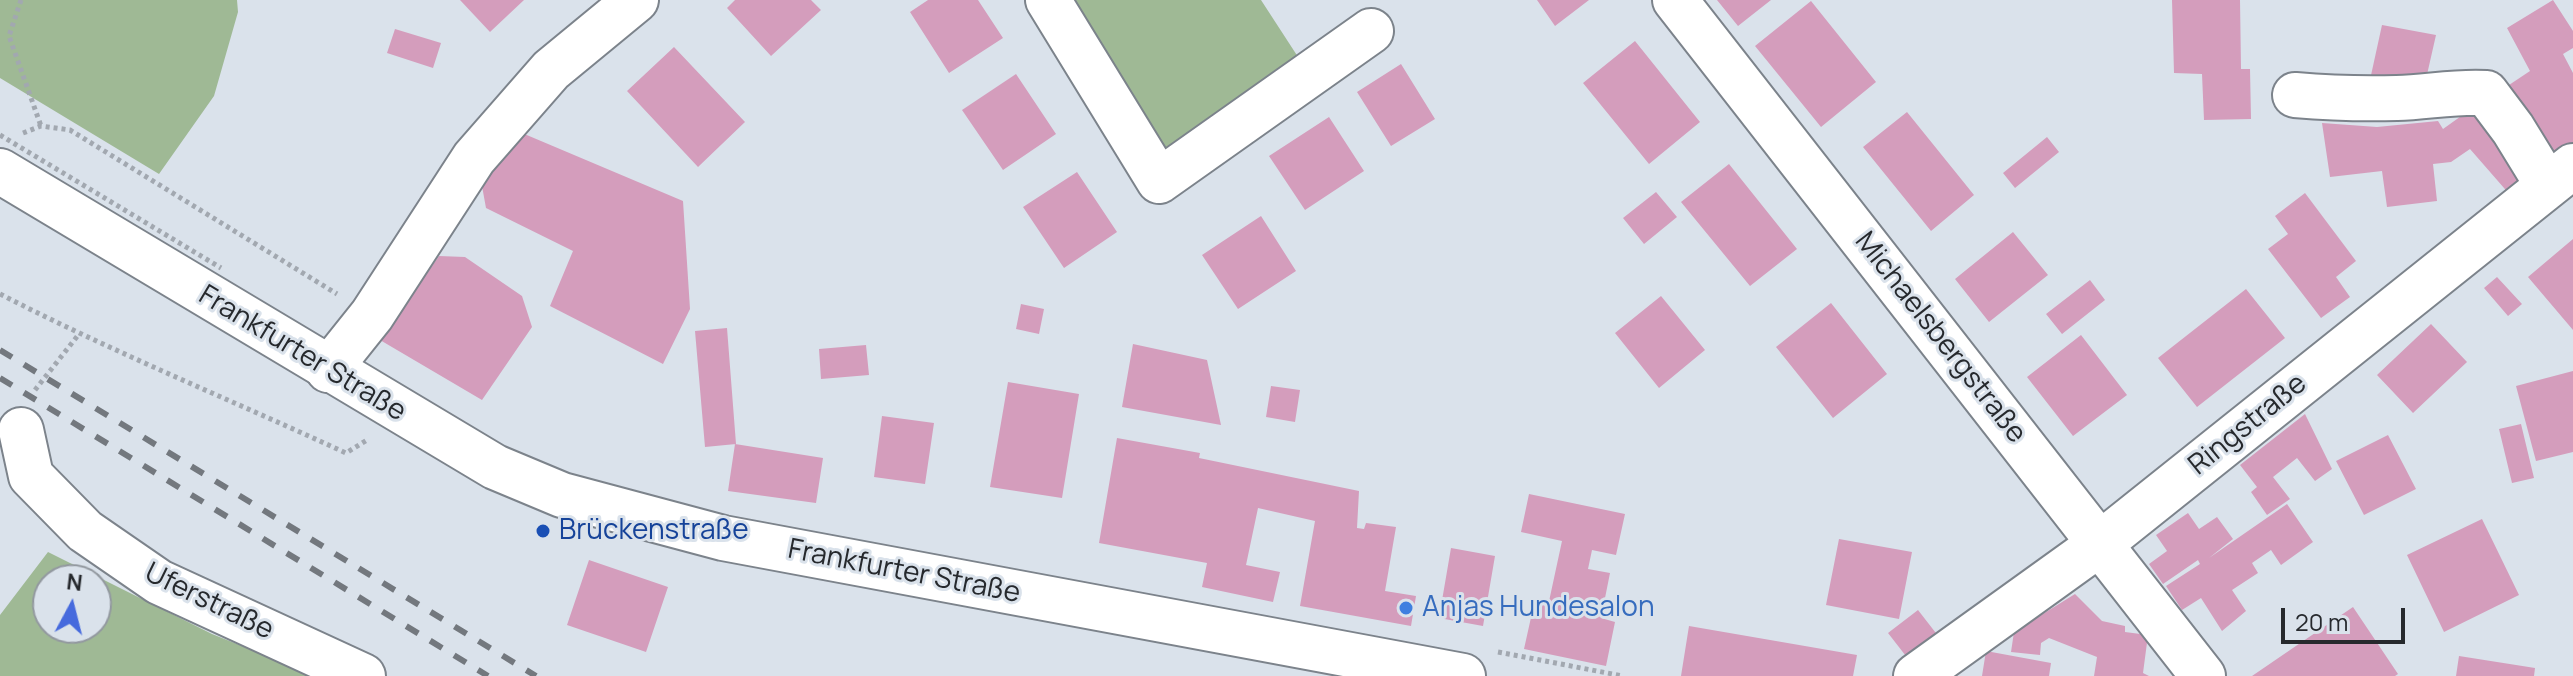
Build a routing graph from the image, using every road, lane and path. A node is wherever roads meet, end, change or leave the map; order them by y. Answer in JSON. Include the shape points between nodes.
{"nodes":[{"id":1,"x":21,"y":0,"type":"edge"},
{"id":2,"x":636,"y":0,"type":"edge"},
{"id":3,"x":1048,"y":0,"type":"edge"},
{"id":4,"x":1675,"y":0,"type":"edge"},
{"id":5,"x":1371,"y":31,"type":"dead end"},
{"id":6,"x":2295,"y":95,"type":"dead end"},
{"id":7,"x":41,"y":126,"type":"junction"},
{"id":8,"x":0,"y":135,"type":"edge"},
{"id":9,"x":4,"y":159,"type":"edge"},
{"id":10,"x":2560,"y":176,"type":"edge"},
{"id":11,"x":212,"y":282,"type":"junction"},
{"id":12,"x":0,"y":294,"type":"edge"},
{"id":13,"x":372,"y":315,"type":"junction"},
{"id":14,"x":79,"y":334,"type":"junction"},
{"id":15,"x":328,"y":370,"type":"junction"},
{"id":16,"x":21,"y":430,"type":"joint"},
{"id":17,"x":368,"y":439,"type":"dead end"},
{"id":18,"x":2101,"y":543,"type":"junction"},
{"id":19,"x":363,"y":676,"type":"edge"},
{"id":20,"x":1463,"y":676,"type":"edge"},
{"id":21,"x":1916,"y":676,"type":"edge"},
{"id":22,"x":2203,"y":676,"type":"edge"}],
"edges":[{"from":1,"to":7,"type":"path","via":[[9,36]]},
{"from":2,"to":13,"type":"street","via":[[551,70],[474,158]]},
{"from":3,"to":5,"type":"street","via":[[1159,181]]},
{"from":4,"to":18,"type":"street","name":"Michaelsbergstraße"},
{"from":6,"to":10,"type":"street","via":[[2349,99],[2486,93]]},
{"from":7,"to":9,"type":"path","via":[[15,136]]},
{"from":7,"to":13,"type":"path","via":[[70,130]]},
{"from":8,"to":11,"type":"path","bridge":true},
{"from":9,"to":11,"type":"street","name":"Frankfurter Straße"},
{"from":10,"to":18,"type":"street","name":"Ringstraße"},
{"from":11,"to":15,"type":"street","name":"Frankfurter Straße"},
{"from":12,"to":14,"type":"path"},
{"from":13,"to":15,"type":"street"},
{"from":14,"to":16,"type":"path","via":[[28,400]]},
{"from":14,"to":17,"type":"path","via":[[346,453]]},
{"from":15,"to":20,"type":"street","name":"Frankfurter Straße","via":[[495,467],[576,499],[723,538]]},
{"from":16,"to":19,"type":"street","name":"Uferstraße","via":[[31,476],[85,531],[159,582]]},
{"from":18,"to":21,"type":"street","name":"Ringstraße"},
{"from":18,"to":22,"type":"street","name":"Michaelsbergstraße"}]}
